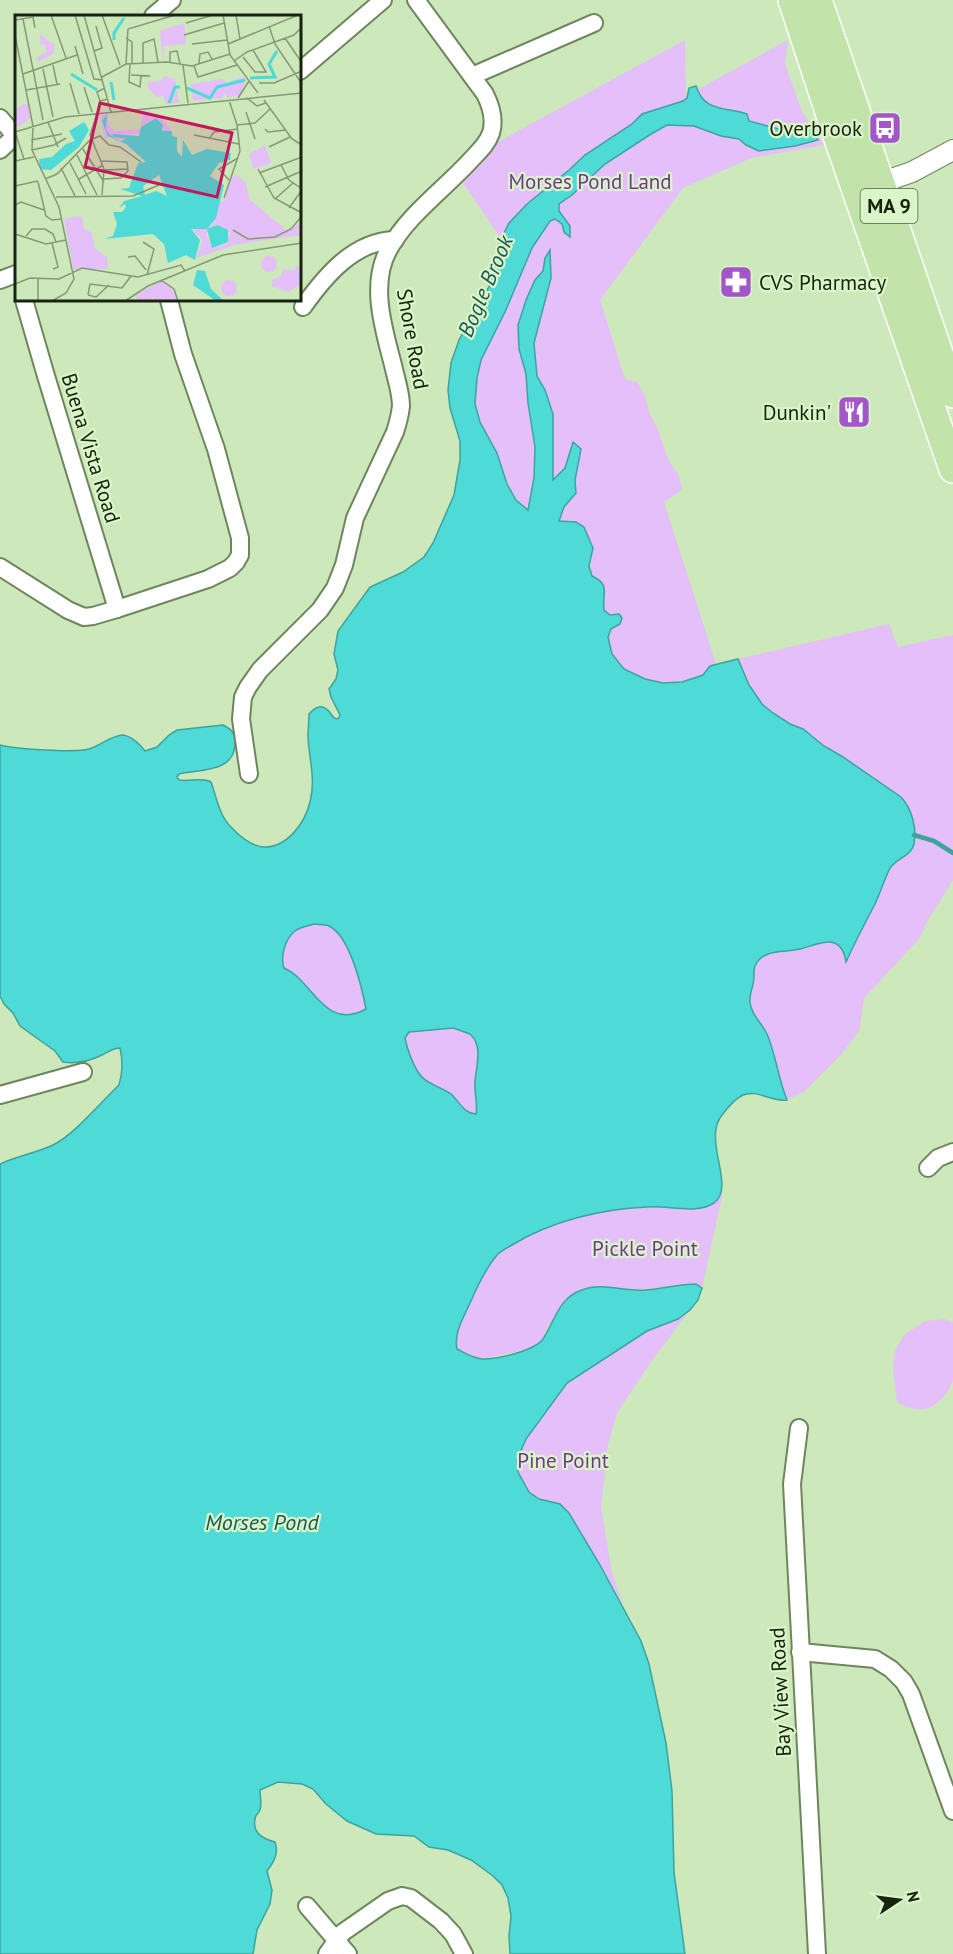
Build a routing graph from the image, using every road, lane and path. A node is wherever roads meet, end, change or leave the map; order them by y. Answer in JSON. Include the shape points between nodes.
{"nodes":[{"id":1,"x":172,"y":0,"type":"edge"},
{"id":2,"x":383,"y":0,"type":"edge"},
{"id":3,"x":416,"y":0,"type":"edge"},
{"id":4,"x":792,"y":0,"type":"edge"},
{"id":5,"x":818,"y":0,"type":"edge"},
{"id":6,"x":154,"y":15,"type":"edge"},
{"id":7,"x":594,"y":23,"type":"dead end"},
{"id":8,"x":302,"y":69,"type":"edge"},
{"id":9,"x":472,"y":76,"type":"junction"},
{"id":10,"x":0,"y":118,"type":"edge"},
{"id":11,"x":15,"y":135,"type":"edge"},
{"id":12,"x":15,"y":137,"type":"edge"},
{"id":13,"x":0,"y":150,"type":"edge"},
{"id":14,"x":953,"y":150,"type":"edge"},
{"id":15,"x":869,"y":187,"type":"junction"},
{"id":16,"x":395,"y":240,"type":"junction"},
{"id":17,"x":25,"y":302,"type":"edge"},
{"id":18,"x":170,"y":302,"type":"edge"},
{"id":19,"x":303,"y":307,"type":"dead end"},
{"id":20,"x":953,"y":394,"type":"edge"},
{"id":21,"x":953,"y":469,"type":"edge"},
{"id":22,"x":0,"y":567,"type":"edge"},
{"id":23,"x":117,"y":609,"type":"junction"},
{"id":24,"x":249,"y":774,"type":"dead end"},
{"id":25,"x":83,"y":1072,"type":"dead end"},
{"id":26,"x":0,"y":1095,"type":"edge"},
{"id":27,"x":953,"y":1152,"type":"edge"},
{"id":28,"x":928,"y":1168,"type":"dead end"},
{"id":29,"x":799,"y":1428,"type":"dead end"},
{"id":30,"x":800,"y":1652,"type":"junction"},
{"id":31,"x":953,"y":1811,"type":"edge"},
{"id":32,"x":306,"y":1906,"type":"dead end"},
{"id":33,"x":332,"y":1947,"type":"edge"},
{"id":34,"x":348,"y":1954,"type":"edge"},
{"id":35,"x":464,"y":1954,"type":"edge"},
{"id":36,"x":817,"y":1954,"type":"edge"}],
"edges":[{"from":1,"to":6,"type":"street"},
{"from":2,"to":8,"type":"street"},
{"from":3,"to":9,"type":"street","name":"Shore Road"},
{"from":4,"to":15,"type":"highway","number":"MA 9"},
{"from":5,"to":15,"type":"highway","number":"MA 9"},
{"from":7,"to":9,"type":"street"},
{"from":9,"to":16,"type":"street","name":"Shore Road","via":[[492,111],[488,140]]},
{"from":10,"to":11,"type":"street"},
{"from":12,"to":13,"type":"street"},
{"from":14,"to":15,"type":"street","via":[[912,172]]},
{"from":15,"to":20,"type":"highway","number":"MA 9"},
{"from":15,"to":21,"type":"highway","number":"MA 9"},
{"from":16,"to":19,"type":"street","via":[[374,244],[336,266]]},
{"from":16,"to":24,"type":"street","name":"Shore Road","via":[[382,264],[380,290],[400,395],[399,419],[355,518],[335,588],[320,610],[260,670],[243,697],[241,719]]},
{"from":17,"to":23,"type":"street","name":"Buena Vista Road"},
{"from":18,"to":23,"type":"street","via":[[216,449],[240,538],[240,555],[230,568],[214,576]]},
{"from":22,"to":23,"type":"street","via":[[76,614],[93,616]]},
{"from":25,"to":26,"type":"street"},
{"from":27,"to":28,"type":"street","via":[[938,1158]]},
{"from":29,"to":30,"type":"street","name":"Bay View Road","via":[[792,1484]]},
{"from":30,"to":31,"type":"street","via":[[875,1659],[891,1669],[911,1694]]},
{"from":30,"to":36,"type":"street","name":"Bay View Road"},
{"from":32,"to":33,"type":"street"},
{"from":33,"to":34,"type":"street"},
{"from":33,"to":35,"type":"street","via":[[342,1933],[388,1901],[402,1896],[411,1898],[441,1921]]}]}
